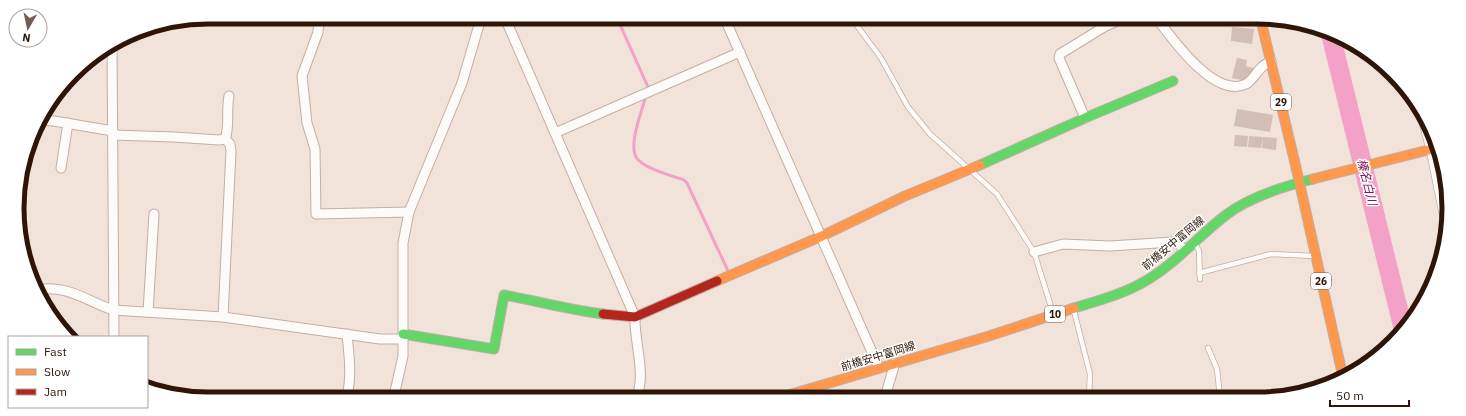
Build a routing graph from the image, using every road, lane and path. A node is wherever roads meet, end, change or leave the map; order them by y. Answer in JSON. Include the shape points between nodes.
{"nodes":[{"id":1,"x":319,"y":24,"type":"edge"},
{"id":2,"x":479,"y":24,"type":"edge"},
{"id":3,"x":508,"y":24,"type":"edge"},
{"id":4,"x":727,"y":24,"type":"edge"},
{"id":5,"x":856,"y":24,"type":"edge"},
{"id":6,"x":1110,"y":24,"type":"edge"},
{"id":7,"x":1161,"y":24,"type":"edge"},
{"id":8,"x":1263,"y":24,"type":"edge"},
{"id":9,"x":112,"y":51,"type":"edge"},
{"id":10,"x":740,"y":52,"type":"junction"},
{"id":11,"x":1271,"y":61,"type":"junction"},
{"id":12,"x":1173,"y":82,"type":"dead end"},
{"id":13,"x":229,"y":96,"type":"dead end"},
{"id":14,"x":1085,"y":118,"type":"junction"},
{"id":15,"x":46,"y":121,"type":"edge"},
{"id":16,"x":68,"y":123,"type":"junction"},
{"id":17,"x":1424,"y":130,"type":"edge"},
{"id":18,"x":113,"y":133,"type":"junction"},
{"id":19,"x":556,"y":133,"type":"junction"},
{"id":20,"x":225,"y":138,"type":"junction"},
{"id":21,"x":1430,"y":150,"type":"edge"},
{"id":22,"x":61,"y":168,"type":"dead end"},
{"id":23,"x":969,"y":170,"type":"junction"},
{"id":24,"x":1300,"y":184,"type":"junction"},
{"id":25,"x":409,"y":212,"type":"junction"},
{"id":26,"x":154,"y":214,"type":"dead end"},
{"id":27,"x":1442,"y":214,"type":"edge"},
{"id":28,"x":822,"y":236,"type":"junction"},
{"id":29,"x":1194,"y":242,"type":"junction"},
{"id":30,"x":1185,"y":250,"type":"junction"},
{"id":31,"x":1034,"y":252,"type":"junction"},
{"id":32,"x":1315,"y":256,"type":"junction"},
{"id":33,"x":1199,"y":273,"type":"junction"},
{"id":34,"x":1200,"y":279,"type":"dead end"},
{"id":35,"x":44,"y":290,"type":"edge"},
{"id":36,"x":1074,"y":309,"type":"junction"},
{"id":37,"x":114,"y":310,"type":"junction"},
{"id":38,"x":148,"y":312,"type":"junction"},
{"id":39,"x":1054,"y":315,"type":"junction"},
{"id":40,"x":635,"y":316,"type":"junction"},
{"id":41,"x":223,"y":317,"type":"junction"},
{"id":42,"x":347,"y":334,"type":"junction"},
{"id":43,"x":114,"y":336,"type":"edge"},
{"id":44,"x":403,"y":336,"type":"junction"},
{"id":45,"x":1208,"y":348,"type":"dead end"},
{"id":46,"x":895,"y":363,"type":"junction"},
{"id":47,"x":879,"y":368,"type":"junction"},
{"id":48,"x":1342,"y":372,"type":"edge"},
{"id":49,"x":348,"y":392,"type":"edge"},
{"id":50,"x":395,"y":392,"type":"edge"},
{"id":51,"x":638,"y":392,"type":"edge"},
{"id":52,"x":798,"y":392,"type":"edge"},
{"id":53,"x":886,"y":392,"type":"edge"},
{"id":54,"x":1089,"y":392,"type":"edge"},
{"id":55,"x":1219,"y":392,"type":"edge"}],
"edges":[{"from":1,"to":25,"type":"street","via":[[302,76],[307,123],[315,149],[316,214]]},
{"from":2,"to":25,"type":"street","via":[[462,83]]},
{"from":3,"to":19,"type":"street"},
{"from":4,"to":10,"type":"street"},
{"from":5,"to":23,"type":"lane","via":[[881,58],[908,107],[930,134]]},
{"from":6,"to":14,"type":"street","via":[[1060,54],[1059,58]]},
{"from":7,"to":11,"type":"street","via":[[1183,51],[1216,81],[1237,86],[1247,84]]},
{"from":8,"to":11,"type":"main road","number":"29"},
{"from":9,"to":18,"type":"street"},
{"from":10,"to":19,"type":"street"},
{"from":10,"to":28,"type":"street"},
{"from":11,"to":24,"type":"main road","number":"29"},
{"from":12,"to":14,"type":"main road"},
{"from":13,"to":20,"type":"street"},
{"from":14,"to":23,"type":"main road"},
{"from":15,"to":16,"type":"street"},
{"from":16,"to":18,"type":"street"},
{"from":16,"to":22,"type":"street"},
{"from":17,"to":21,"type":"lane"},
{"from":18,"to":20,"type":"street","via":[[219,140]]},
{"from":18,"to":37,"type":"street"},
{"from":19,"to":40,"type":"street"},
{"from":20,"to":41,"type":"street","via":[[230,144],[231,151]]},
{"from":21,"to":24,"type":"main road","name":"前橋安中富岡線","number":"10"},
{"from":21,"to":27,"type":"lane"},
{"from":23,"to":28,"type":"main road","via":[[905,196]]},
{"from":23,"to":31,"type":"lane","via":[[997,194]]},
{"from":24,"to":29,"type":"main road","name":"前橋安中富岡線","number":"10","via":[[1244,204],[1227,214]]},
{"from":24,"to":32,"type":"main road","number":"26"},
{"from":25,"to":44,"type":"street","via":[[404,243]]},
{"from":26,"to":38,"type":"street"},
{"from":28,"to":40,"type":"main road"},
{"from":28,"to":47,"type":"street"},
{"from":29,"to":30,"type":"main road","name":"前橋安中富岡線","number":"10"},
{"from":29,"to":33,"type":"lane","via":[[1199,251]]},
{"from":30,"to":31,"type":"street","via":[[1173,242],[1110,246],[1063,244]]},
{"from":30,"to":36,"type":"main road","name":"前橋安中富岡線","number":"10","via":[[1165,268],[1141,284]]},
{"from":31,"to":39,"type":"lane"},
{"from":32,"to":33,"type":"lane","via":[[1271,254]]},
{"from":32,"to":48,"type":"main road","number":"26"},
{"from":33,"to":34,"type":"lane"},
{"from":35,"to":37,"type":"street","via":[[69,292]]},
{"from":36,"to":39,"type":"main road","name":"前橋安中富岡線","number":"10"},
{"from":36,"to":54,"type":"lane","via":[[1090,374]]},
{"from":37,"to":38,"type":"street"},
{"from":37,"to":43,"type":"street"},
{"from":38,"to":41,"type":"street"},
{"from":39,"to":46,"type":"main road","name":"前橋安中富岡線","number":"10"},
{"from":40,"to":44,"type":"main road","via":[[579,311],[504,295],[494,349]]},
{"from":40,"to":51,"type":"street","via":[[641,378]]},
{"from":41,"to":42,"type":"street"},
{"from":42,"to":44,"type":"street","via":[[380,339]]},
{"from":42,"to":49,"type":"street","via":[[350,361]]},
{"from":44,"to":50,"type":"street","via":[[403,356]]},
{"from":45,"to":55,"type":"lane","via":[[1217,369]]},
{"from":46,"to":47,"type":"main road","name":"前橋安中富岡線","number":"10"},
{"from":46,"to":53,"type":"street"},
{"from":47,"to":52,"type":"main road","name":"前橋安中富岡線","number":"10"}]}
